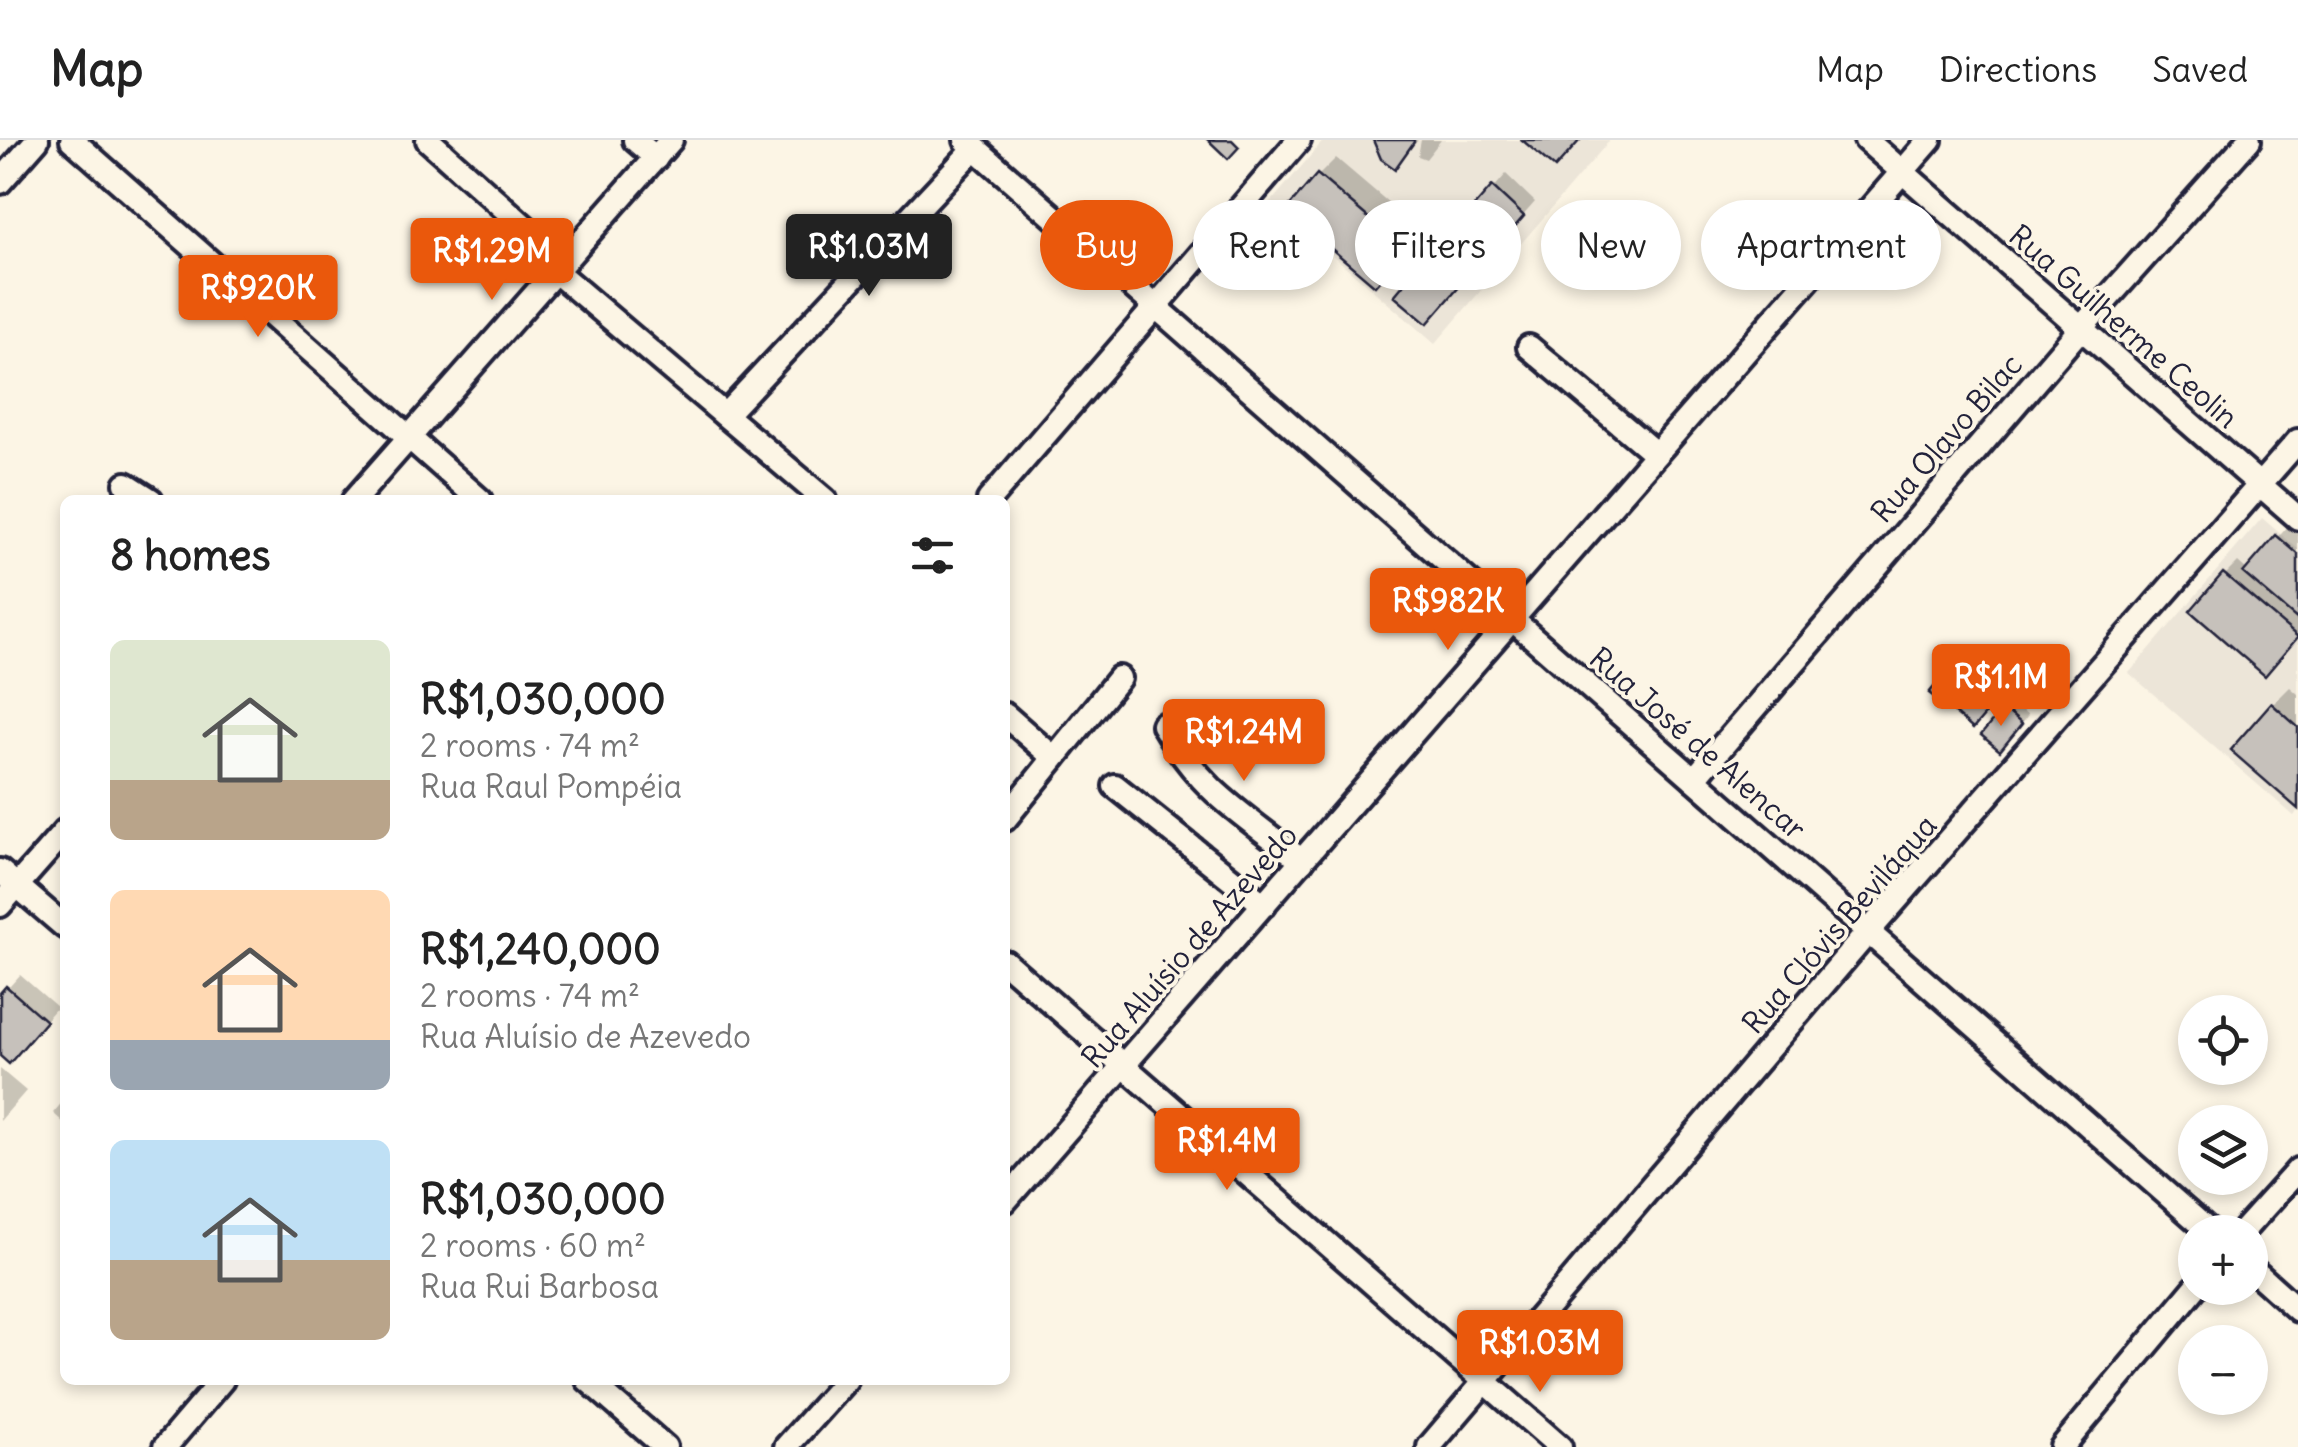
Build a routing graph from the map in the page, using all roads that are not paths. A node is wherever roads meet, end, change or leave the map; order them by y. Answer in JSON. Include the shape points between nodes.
{"nodes":[{"id":1,"x":37,"y":140,"type":"edge"},
{"id":2,"x":72,"y":140,"type":"edge"},
{"id":3,"x":428,"y":140,"type":"edge"},
{"id":4,"x":635,"y":140,"type":"edge"},
{"id":5,"x":1299,"y":140,"type":"edge"},
{"id":6,"x":1866,"y":140,"type":"edge"},
{"id":7,"x":1930,"y":140,"type":"edge"},
{"id":8,"x":2249,"y":140,"type":"edge"},
{"id":9,"x":970,"y":144,"type":"edge"},
{"id":10,"x":663,"y":149,"type":"edge"},
{"id":11,"x":1902,"y":172,"type":"junction"},
{"id":12,"x":0,"y":182,"type":"edge"},
{"id":13,"x":559,"y":266,"type":"junction"},
{"id":14,"x":1153,"y":304,"type":"junction"},
{"id":15,"x":2081,"y":328,"type":"junction"},
{"id":16,"x":1529,"y":347,"type":"dead end"},
{"id":17,"x":725,"y":415,"type":"junction"},
{"id":18,"x":408,"y":438,"type":"junction"},
{"id":19,"x":2298,"y":442,"type":"edge"},
{"id":20,"x":1656,"y":454,"type":"junction"},
{"id":21,"x":126,"y":484,"type":"dead end"},
{"id":22,"x":2260,"y":484,"type":"junction"},
{"id":23,"x":143,"y":495,"type":"edge"},
{"id":24,"x":358,"y":495,"type":"edge"},
{"id":25,"x":474,"y":495,"type":"edge"},
{"id":26,"x":818,"y":495,"type":"edge"},
{"id":27,"x":992,"y":495,"type":"edge"},
{"id":28,"x":2298,"y":518,"type":"edge"},
{"id":29,"x":1512,"y":620,"type":"junction"},
{"id":30,"x":1119,"y":678,"type":"dead end"},
{"id":31,"x":1010,"y":718,"type":"edge"},
{"id":32,"x":1164,"y":725,"type":"dead end"},
{"id":33,"x":1054,"y":758,"type":"junction"},
{"id":34,"x":1694,"y":779,"type":"junction"},
{"id":35,"x":1115,"y":786,"type":"dead end"},
{"id":36,"x":1010,"y":812,"type":"edge"},
{"id":37,"x":60,"y":835,"type":"edge"},
{"id":38,"x":1302,"y":861,"type":"junction"},
{"id":39,"x":8,"y":878,"type":"edge"},
{"id":40,"x":0,"y":905,"type":"edge"},
{"id":41,"x":1264,"y":905,"type":"junction"},
{"id":42,"x":60,"y":923,"type":"edge"},
{"id":43,"x":1868,"y":932,"type":"junction"},
{"id":44,"x":1010,"y":966,"type":"edge"},
{"id":45,"x":1124,"y":1068,"type":"junction"},
{"id":46,"x":2298,"y":1170,"type":"edge"},
{"id":47,"x":1010,"y":1196,"type":"edge"},
{"id":48,"x":2191,"y":1215,"type":"edge"},
{"id":49,"x":2257,"y":1215,"type":"edge"},
{"id":50,"x":2268,"y":1284,"type":"edge"},
{"id":51,"x":2181,"y":1305,"type":"edge"},
{"id":52,"x":2298,"y":1310,"type":"edge"},
{"id":53,"x":1485,"y":1383,"type":"junction"},
{"id":54,"x":218,"y":1385,"type":"edge"},
{"id":55,"x":594,"y":1385,"type":"edge"},
{"id":56,"x":842,"y":1385,"type":"edge"},
{"id":57,"x":165,"y":1447,"type":"edge"},
{"id":58,"x":665,"y":1447,"type":"edge"},
{"id":59,"x":786,"y":1447,"type":"edge"},
{"id":60,"x":1428,"y":1447,"type":"edge"},
{"id":61,"x":1560,"y":1447,"type":"edge"},
{"id":62,"x":2062,"y":1447,"type":"edge"}],
"edges":[{"from":1,"to":12,"type":"street"},
{"from":2,"to":18,"type":"street"},
{"from":3,"to":13,"type":"street"},
{"from":4,"to":10,"type":"street"},
{"from":5,"to":14,"type":"street"},
{"from":6,"to":11,"type":"street","name":"Rua Guilherme Ceolin"},
{"from":7,"to":11,"type":"street","name":"Rua Aluísio de Azevedo"},
{"from":8,"to":15,"type":"street","name":"Rua Olavo Bilac"},
{"from":9,"to":14,"type":"street","name":"Rua José de Alencar"},
{"from":9,"to":17,"type":"street"},
{"from":10,"to":13,"type":"street"},
{"from":11,"to":15,"type":"street","name":"Rua Guilherme Ceolin"},
{"from":11,"to":20,"type":"street","name":"Rua Aluísio de Azevedo"},
{"from":13,"to":17,"type":"street"},
{"from":13,"to":18,"type":"street"},
{"from":14,"to":27,"type":"street"},
{"from":14,"to":29,"type":"street","name":"Rua José de Alencar"},
{"from":15,"to":22,"type":"street","name":"Rua Guilherme Ceolin"},
{"from":15,"to":34,"type":"street","name":"Rua Olavo Bilac"},
{"from":16,"to":20,"type":"street"},
{"from":17,"to":26,"type":"street"},
{"from":18,"to":24,"type":"street"},
{"from":18,"to":25,"type":"street"},
{"from":19,"to":22,"type":"street","name":"Rua Clóvis Beviláqua"},
{"from":20,"to":29,"type":"street","name":"Rua Aluísio de Azevedo"},
{"from":21,"to":23,"type":"street"},
{"from":22,"to":28,"type":"street","name":"Rua Guilherme Ceolin"},
{"from":22,"to":43,"type":"street","name":"Rua Clóvis Beviláqua"},
{"from":29,"to":34,"type":"street","name":"Rua José de Alencar"},
{"from":29,"to":38,"type":"street","name":"Rua Aluísio de Azevedo"},
{"from":30,"to":33,"type":"street"},
{"from":31,"to":33,"type":"street"},
{"from":32,"to":38,"type":"street","via":[[1189,769],[1213,794]]},
{"from":33,"to":36,"type":"street"},
{"from":34,"to":43,"type":"street","name":"Rua José de Alencar"},
{"from":35,"to":41,"type":"street"},
{"from":37,"to":39,"type":"street"},
{"from":38,"to":41,"type":"street","name":"Rua Aluísio de Azevedo"},
{"from":39,"to":40,"type":"street"},
{"from":39,"to":42,"type":"street"},
{"from":41,"to":45,"type":"street","name":"Rua Aluísio de Azevedo"},
{"from":43,"to":48,"type":"street","name":"Rua José de Alencar"},
{"from":43,"to":53,"type":"street","name":"Rua Clóvis Beviláqua"},
{"from":44,"to":45,"type":"street"},
{"from":45,"to":47,"type":"street","name":"Rua Aluísio de Azevedo"},
{"from":45,"to":53,"type":"street"},
{"from":46,"to":49,"type":"street"},
{"from":50,"to":52,"type":"street"},
{"from":51,"to":62,"type":"street"},
{"from":53,"to":60,"type":"street","name":"Rua Clóvis Beviláqua"},
{"from":53,"to":61,"type":"street"},
{"from":54,"to":57,"type":"street"},
{"from":55,"to":58,"type":"street"},
{"from":56,"to":59,"type":"street"}]}
